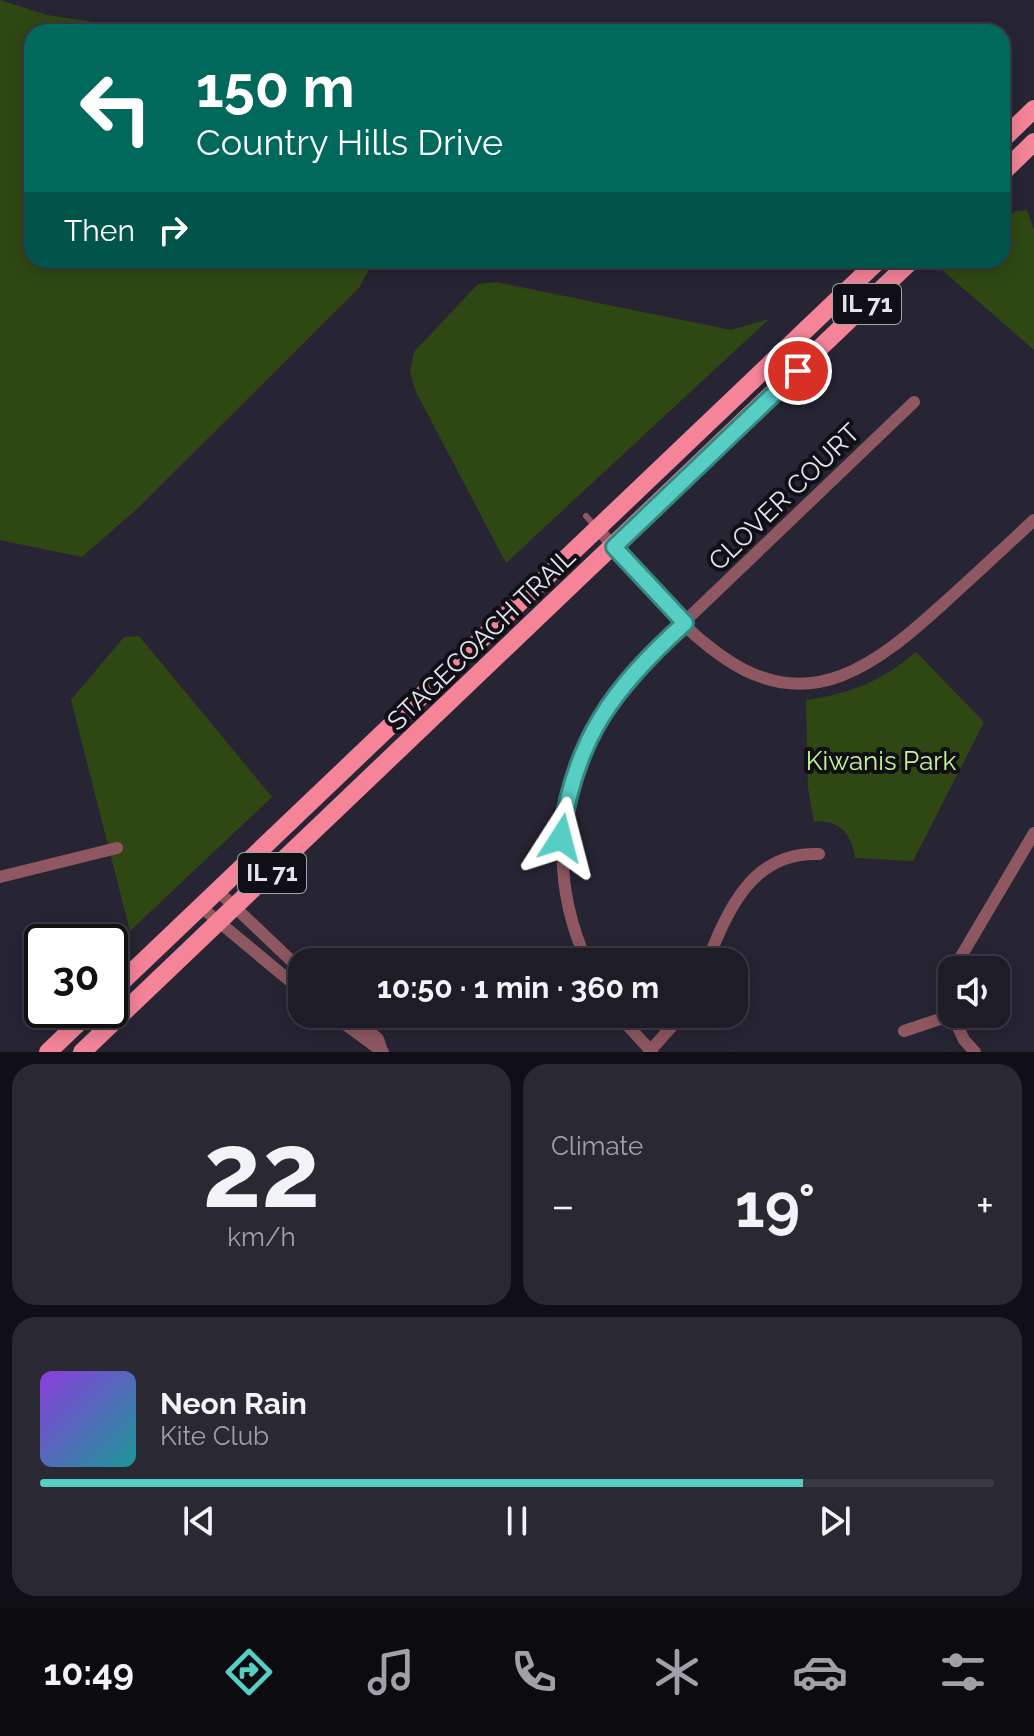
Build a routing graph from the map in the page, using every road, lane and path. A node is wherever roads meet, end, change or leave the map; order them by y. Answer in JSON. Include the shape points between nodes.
{"nodes":[{"id":1,"x":1034,"y":109,"type":"edge"},
{"id":2,"x":1010,"y":132,"type":"edge"},
{"id":3,"x":1034,"y":142,"type":"edge"},
{"id":4,"x":1010,"y":165,"type":"edge"},
{"id":5,"x":870,"y":268,"type":"edge"},
{"id":6,"x":904,"y":268,"type":"edge"},
{"id":7,"x":914,"y":402,"type":"dead end"},
{"id":8,"x":1034,"y":520,"type":"edge"},
{"id":9,"x":592,"y":523,"type":"junction"},
{"id":10,"x":614,"y":547,"type":"junction"},
{"id":11,"x":685,"y":623,"type":"junction"},
{"id":12,"x":1034,"y":833,"type":"edge"},
{"id":13,"x":117,"y":848,"type":"dead end"},
{"id":14,"x":819,"y":854,"type":"dead end"},
{"id":15,"x":0,"y":877,"type":"edge"},
{"id":16,"x":218,"y":891,"type":"junction"},
{"id":17,"x":201,"y":907,"type":"junction"},
{"id":18,"x":235,"y":908,"type":"junction"},
{"id":19,"x":217,"y":924,"type":"junction"},
{"id":20,"x":582,"y":948,"type":"edge"},
{"id":21,"x":713,"y":948,"type":"edge"},
{"id":22,"x":962,"y":956,"type":"edge"},
{"id":23,"x":288,"y":958,"type":"edge"},
{"id":24,"x":128,"y":976,"type":"edge"},
{"id":25,"x":288,"y":980,"type":"edge"},
{"id":26,"x":938,"y":1019,"type":"edge"},
{"id":27,"x":73,"y":1028,"type":"edge"},
{"id":28,"x":351,"y":1028,"type":"edge"},
{"id":29,"x":366,"y":1028,"type":"edge"},
{"id":30,"x":629,"y":1028,"type":"edge"},
{"id":31,"x":671,"y":1028,"type":"edge"},
{"id":32,"x":958,"y":1028,"type":"edge"},
{"id":33,"x":904,"y":1031,"type":"dead end"},
{"id":34,"x":383,"y":1051,"type":"edge"},
{"id":35,"x":650,"y":1051,"type":"edge"},
{"id":36,"x":48,"y":1052,"type":"edge"},
{"id":37,"x":82,"y":1052,"type":"edge"},
{"id":38,"x":975,"y":1052,"type":"edge"}],
"edges":[{"from":1,"to":2,"type":"main road"},
{"from":3,"to":4,"type":"main road"},
{"from":5,"to":9,"type":"main road","name":"STAGECOACH TRAIL","number":"IL 71"},
{"from":6,"to":10,"type":"main road","name":"STAGECOACH TRAIL","number":"IL 71"},
{"from":7,"to":11,"type":"street","name":"CLOVER COURT"},
{"from":8,"to":11,"type":"street","via":[[892,649],[840,677],[801,682],[762,676],[725,659]]},
{"from":9,"to":10,"type":"street"},
{"from":9,"to":16,"type":"main road","name":"STAGECOACH TRAIL","number":"IL 71"},
{"from":10,"to":11,"type":"street"},
{"from":10,"to":18,"type":"main road","name":"STAGECOACH TRAIL","number":"IL 71"},
{"from":11,"to":20,"type":"street","name":"CLOVER COURT","via":[[619,687],[574,770],[561,860]]},
{"from":12,"to":22,"type":"street"},
{"from":13,"to":15,"type":"street"},
{"from":14,"to":21,"type":"street","via":[[786,856],[754,879],[726,916]]},
{"from":16,"to":17,"type":"main road","name":"STAGECOACH TRAIL","number":"IL 71"},
{"from":16,"to":18,"type":"street"},
{"from":17,"to":19,"type":"street"},
{"from":17,"to":24,"type":"main road","name":"STAGECOACH TRAIL","number":"IL 71"},
{"from":18,"to":19,"type":"main road","name":"STAGECOACH TRAIL","number":"IL 71"},
{"from":18,"to":23,"type":"street"},
{"from":19,"to":25,"type":"street"},
{"from":19,"to":37,"type":"main road","name":"STAGECOACH TRAIL","number":"IL 71"},
{"from":26,"to":33,"type":"street"},
{"from":27,"to":36,"type":"main road"},
{"from":28,"to":34,"type":"street"},
{"from":29,"to":34,"type":"street"},
{"from":30,"to":35,"type":"street"},
{"from":31,"to":35,"type":"street"},
{"from":32,"to":38,"type":"street"}]}
